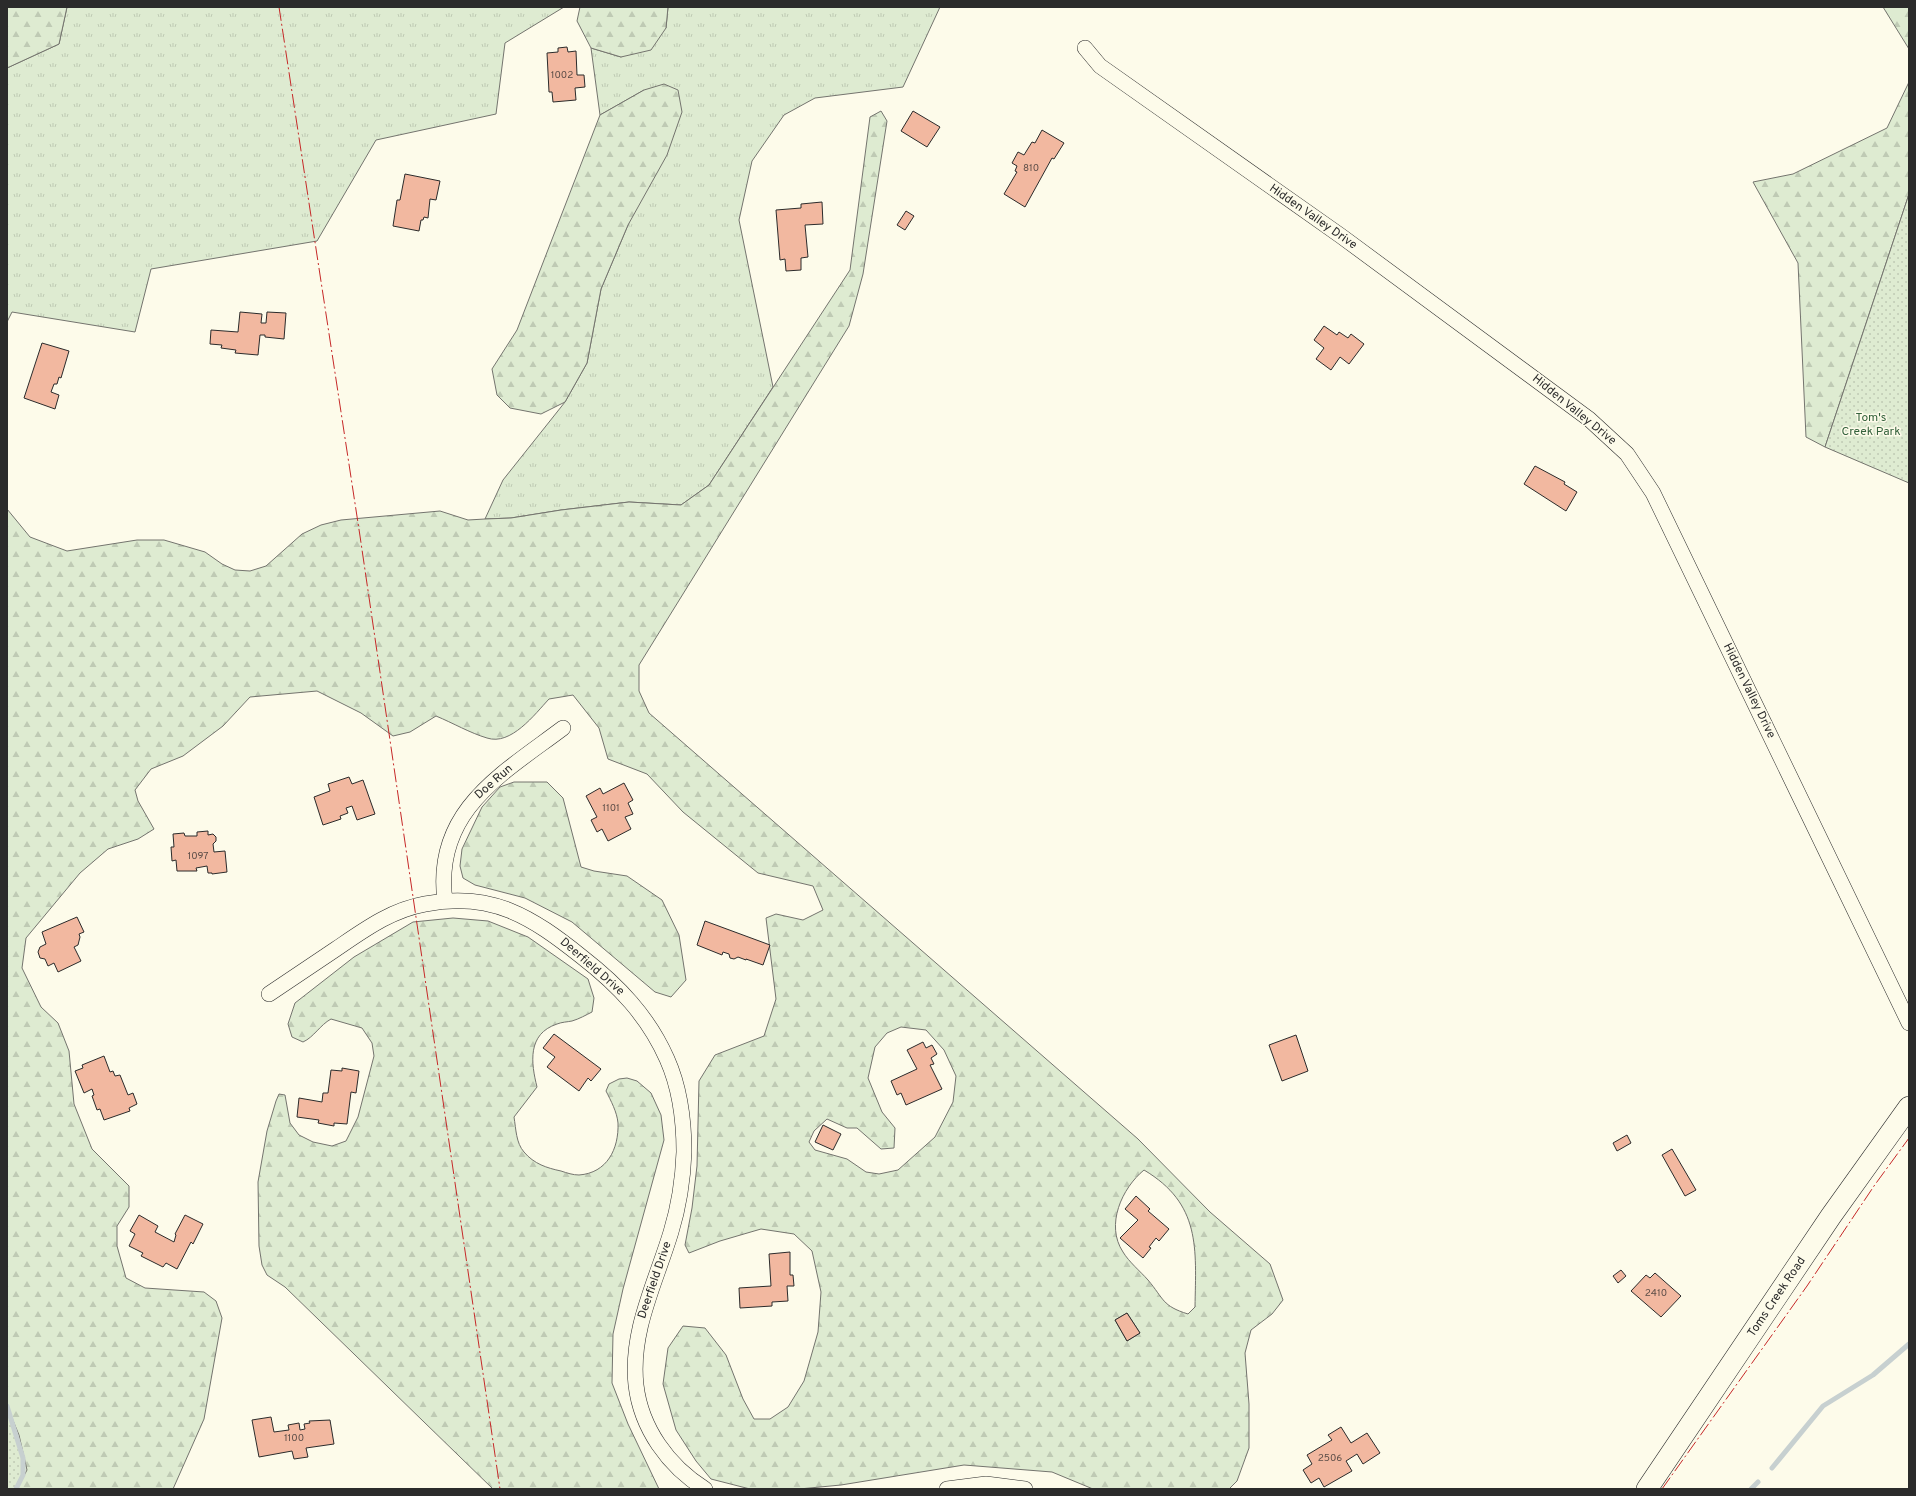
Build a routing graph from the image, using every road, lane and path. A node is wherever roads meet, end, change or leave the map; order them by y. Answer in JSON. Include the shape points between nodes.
{"nodes":[{"id":1,"x":1085,"y":48,"type":"dead end"},
{"id":2,"x":563,"y":728,"type":"dead end"},
{"id":3,"x":445,"y":901,"type":"junction"},
{"id":4,"x":269,"y":994,"type":"dead end"},
{"id":5,"x":1909,"y":1023,"type":"edge"},
{"id":6,"x":1909,"y":1107,"type":"edge"},
{"id":7,"x":705,"y":1489,"type":"edge"},
{"id":8,"x":947,"y":1489,"type":"edge"},
{"id":9,"x":1025,"y":1489,"type":"edge"},
{"id":10,"x":1647,"y":1489,"type":"edge"}],
"edges":[{"from":1,"to":5,"type":"street","name":"Hidden Valley Drive","via":[[1100,66],[1341,236],[1589,419],[1627,454],[1653,493]]},
{"from":2,"to":3,"type":"street","name":"Doe Run","via":[[488,785],[464,813],[455,828],[446,854]]},
{"from":3,"to":4,"type":"street","name":"Deerfield Drive","via":[[406,908],[375,923]]},
{"from":3,"to":7,"type":"street","name":"Deerfield Drive","via":[[470,901],[499,906],[544,927],[616,985],[645,1019],[666,1057],[679,1094],[684,1154],[681,1186],[671,1232],[639,1327],[635,1353],[636,1386],[646,1423],[655,1440],[680,1470]]},
{"from":6,"to":10,"type":"street","name":"Toms Creek Road","via":[[1831,1216]]},
{"from":8,"to":9,"type":"street","via":[[986,1484]]}]}
